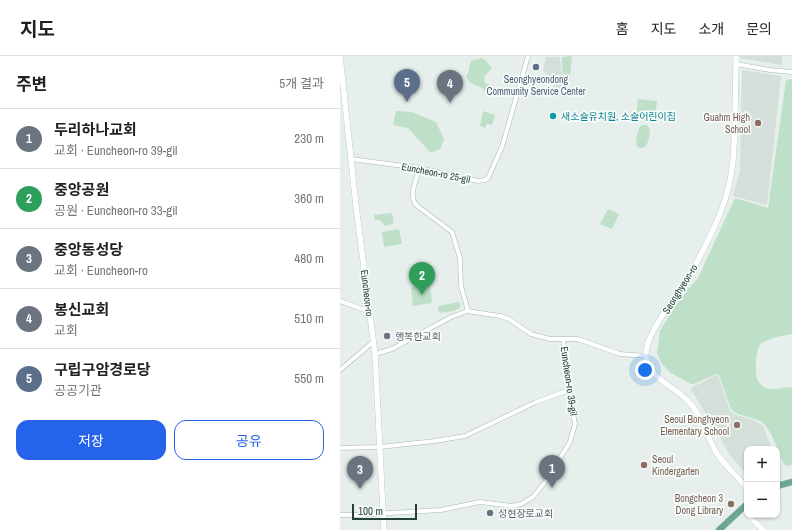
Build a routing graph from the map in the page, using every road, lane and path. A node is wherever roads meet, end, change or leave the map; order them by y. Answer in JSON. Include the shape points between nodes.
{"nodes":[{"id":1,"x":340,"y":56,"type":"edge"},
{"id":2,"x":528,"y":56,"type":"edge"},
{"id":3,"x":736,"y":56,"type":"edge"},
{"id":4,"x":736,"y":64,"type":"junction"},
{"id":5,"x":792,"y":72,"type":"edge"},
{"id":6,"x":351,"y":159,"type":"junction"},
{"id":7,"x":419,"y":168,"type":"junction"},
{"id":8,"x":340,"y":301,"type":"edge"},
{"id":9,"x":370,"y":312,"type":"junction"},
{"id":10,"x":468,"y":312,"type":"junction"},
{"id":11,"x":563,"y":339,"type":"junction"},
{"id":12,"x":374,"y":342,"type":"junction"},
{"id":13,"x":375,"y":354,"type":"junction"},
{"id":14,"x":643,"y":356,"type":"junction"},
{"id":15,"x":340,"y":370,"type":"edge"},
{"id":16,"x":569,"y":390,"type":"junction"},
{"id":17,"x":380,"y":447,"type":"junction"},
{"id":18,"x":340,"y":448,"type":"edge"},
{"id":19,"x":792,"y":482,"type":"edge"},
{"id":20,"x":744,"y":484,"type":"edge"},
{"id":21,"x":780,"y":485,"type":"edge"},
{"id":22,"x":744,"y":507,"type":"edge"},
{"id":23,"x":740,"y":510,"type":"junction"},
{"id":24,"x":383,"y":513,"type":"junction"},
{"id":25,"x":744,"y":513,"type":"edge"},
{"id":26,"x":340,"y":514,"type":"edge"},
{"id":27,"x":750,"y":518,"type":"edge"},
{"id":28,"x":384,"y":530,"type":"edge"},
{"id":29,"x":719,"y":530,"type":"edge"},
{"id":30,"x":763,"y":530,"type":"edge"}],
"edges":[{"from":1,"to":6,"type":"street","name":"Euncheon-ro"},
{"from":2,"to":7,"type":"street","name":"Euncheon-ro 25-gil","via":[[502,146],[488,178],[480,181]]},
{"from":3,"to":4,"type":"street","name":"Seonghyeon-ro"},
{"from":4,"to":5,"type":"street"},
{"from":4,"to":14,"type":"street","name":"Seonghyeon-ro","via":[[734,163],[728,189],[719,216],[692,273],[669,305]]},
{"from":6,"to":7,"type":"street","name":"Euncheon-ro 25-gil"},
{"from":6,"to":9,"type":"street","name":"Euncheon-ro"},
{"from":7,"to":10,"type":"street","via":[[412,201],[452,232],[460,258],[461,286]]},
{"from":8,"to":9,"type":"street"},
{"from":9,"to":12,"type":"street","name":"Euncheon-ro"},
{"from":10,"to":11,"type":"street","via":[[500,316],[531,334],[550,340]]},
{"from":10,"to":13,"type":"street","via":[[450,317],[392,349]]},
{"from":11,"to":14,"type":"street","via":[[578,339],[620,354]]},
{"from":11,"to":16,"type":"street","name":"Euncheon-ro 39-gil"},
{"from":12,"to":13,"type":"street","name":"Euncheon-ro"},
{"from":12,"to":15,"type":"street"},
{"from":13,"to":17,"type":"street","name":"Euncheon-ro"},
{"from":14,"to":20,"type":"street","via":[[662,381],[696,410],[716,451]]},
{"from":16,"to":17,"type":"street","via":[[536,402],[465,436]]},
{"from":16,"to":24,"type":"street","name":"Euncheon-ro 39-gil","via":[[575,424],[570,442],[546,482],[533,498],[512,506],[480,502],[441,510]]},
{"from":17,"to":18,"type":"street"},
{"from":17,"to":24,"type":"street","name":"Euncheon-ro"},
{"from":19,"to":21,"type":"main road"},
{"from":22,"to":23,"type":"main road"},
{"from":23,"to":25,"type":"street"},
{"from":23,"to":29,"type":"main road"},
{"from":24,"to":26,"type":"street","name":"Euncheon-ro 39-gil"},
{"from":24,"to":28,"type":"street","name":"Euncheon-ro"},
{"from":27,"to":30,"type":"street"}]}
